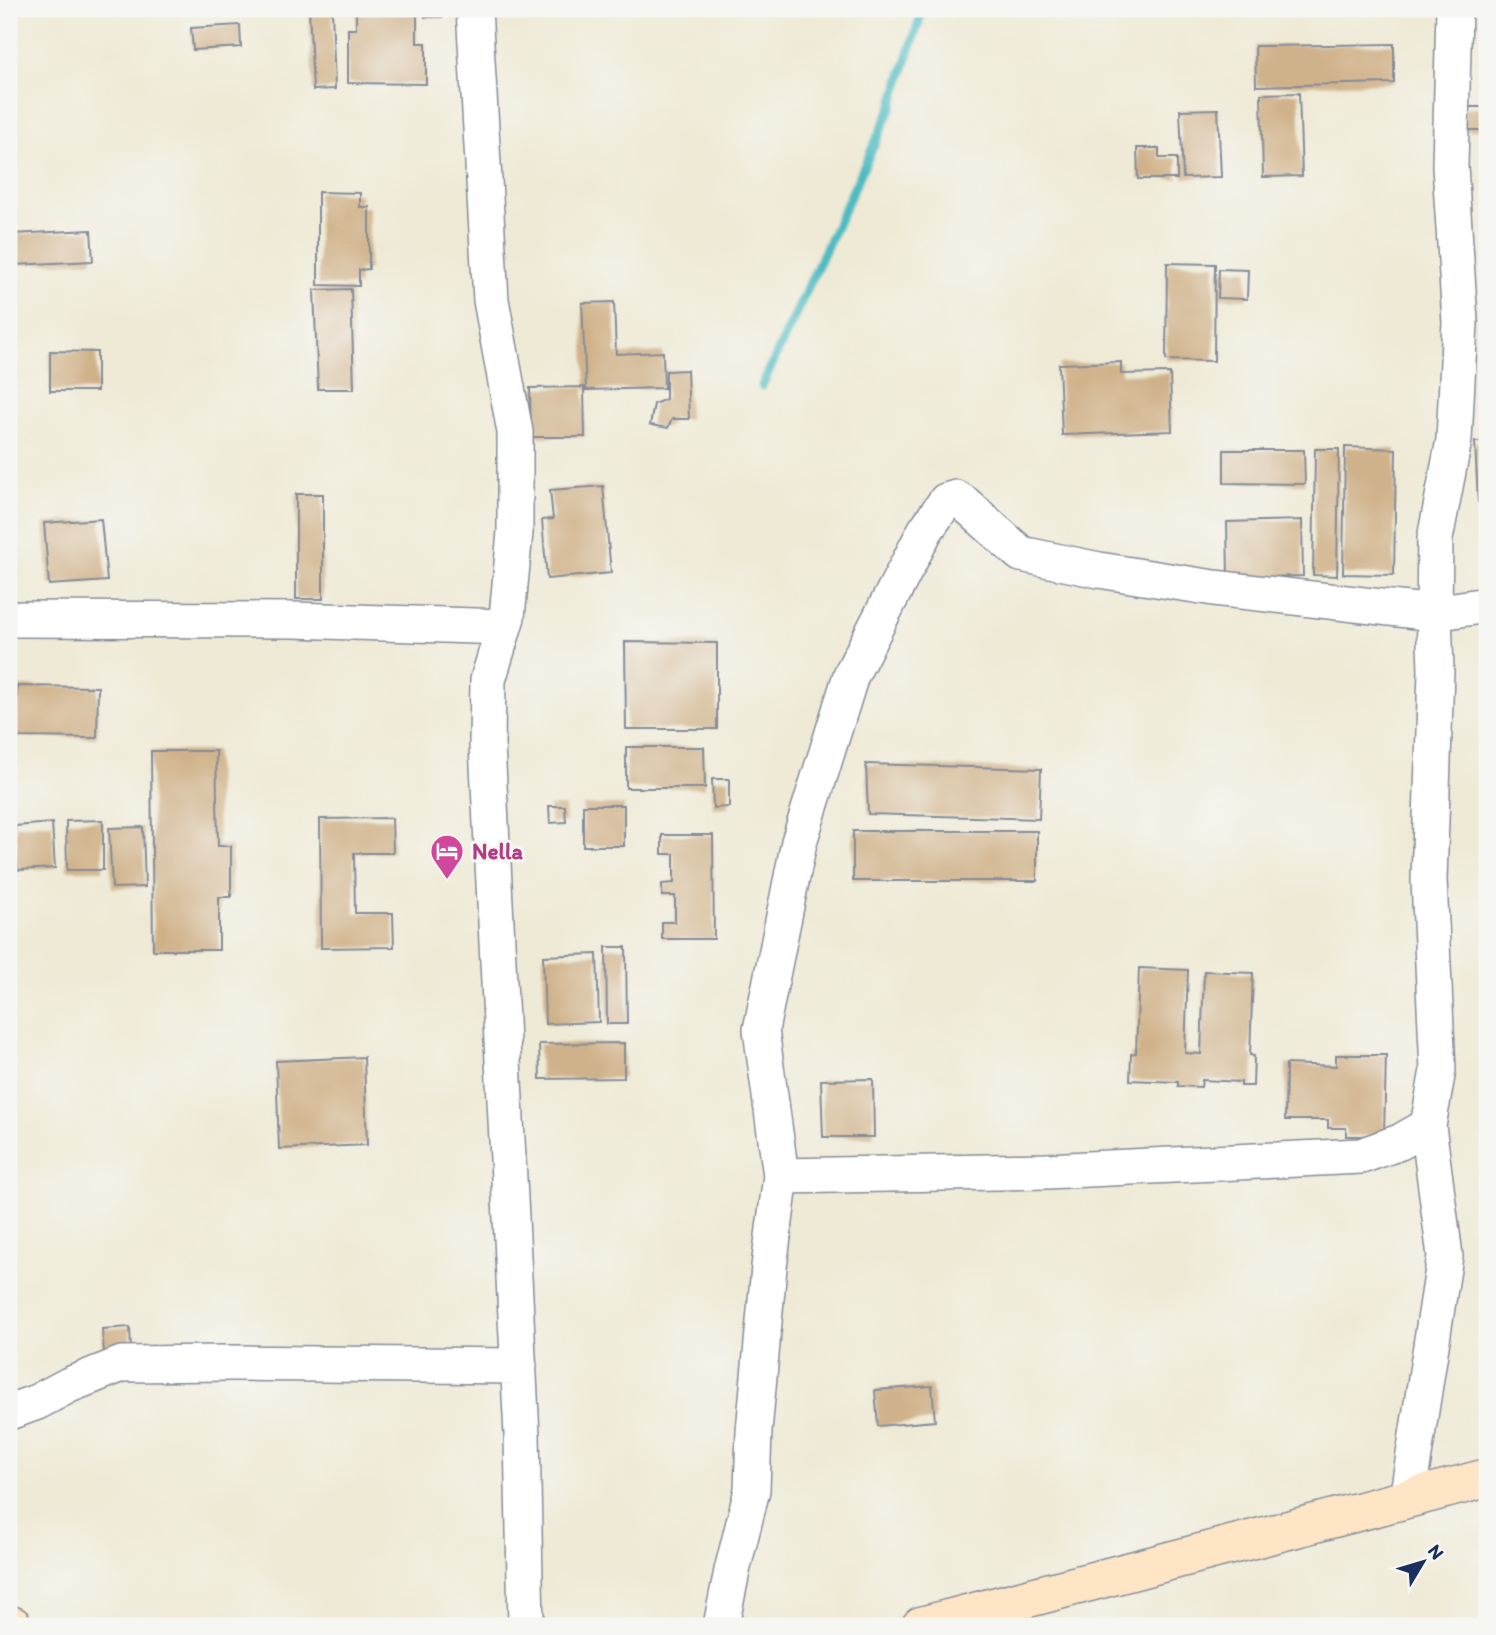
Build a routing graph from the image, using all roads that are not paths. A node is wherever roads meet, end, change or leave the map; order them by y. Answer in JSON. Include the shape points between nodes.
{"nodes":[{"id":1,"x":474,"y":9,"type":"edge"},
{"id":2,"x":1454,"y":9,"type":"edge"},
{"id":3,"x":1487,"y":605,"type":"edge"},
{"id":4,"x":1434,"y":613,"type":"junction"},
{"id":5,"x":9,"y":619,"type":"edge"},
{"id":6,"x":503,"y":627,"type":"junction"},
{"id":7,"x":1428,"y":1126,"type":"junction"},
{"id":8,"x":781,"y":1176,"type":"junction"},
{"id":9,"x":519,"y":1366,"type":"junction"},
{"id":10,"x":9,"y":1412,"type":"edge"},
{"id":11,"x":1487,"y":1478,"type":"edge"},
{"id":12,"x":1407,"y":1500,"type":"junction"},
{"id":13,"x":526,"y":1626,"type":"edge"},
{"id":14,"x":721,"y":1626,"type":"edge"},
{"id":15,"x":920,"y":1626,"type":"edge"}],
"edges":[{"from":1,"to":6,"type":"street","via":[[491,300],[514,432],[515,532]]},
{"from":2,"to":4,"type":"street","via":[[1450,166],[1460,322],[1454,440],[1435,539]]},
{"from":3,"to":4,"type":"street"},
{"from":4,"to":7,"type":"street","via":[[1429,880],[1438,1070]]},
{"from":4,"to":8,"type":"street","via":[[1214,588],[1021,554],[964,503],[956,498],[946,501],[925,531],[850,675],[799,842],[761,1030]]},
{"from":5,"to":6,"type":"street","via":[[294,620]]},
{"from":6,"to":9,"type":"street","via":[[488,680],[487,745]]},
{"from":7,"to":8,"type":"street","via":[[1361,1156],[1046,1171]]},
{"from":7,"to":12,"type":"street","via":[[1445,1256]]},
{"from":8,"to":14,"type":"street","via":[[769,1267],[752,1490]]},
{"from":9,"to":10,"type":"street","via":[[122,1364]]},
{"from":9,"to":13,"type":"street"},
{"from":11,"to":12,"type":"main road"},
{"from":12,"to":15,"type":"main road"}]}
